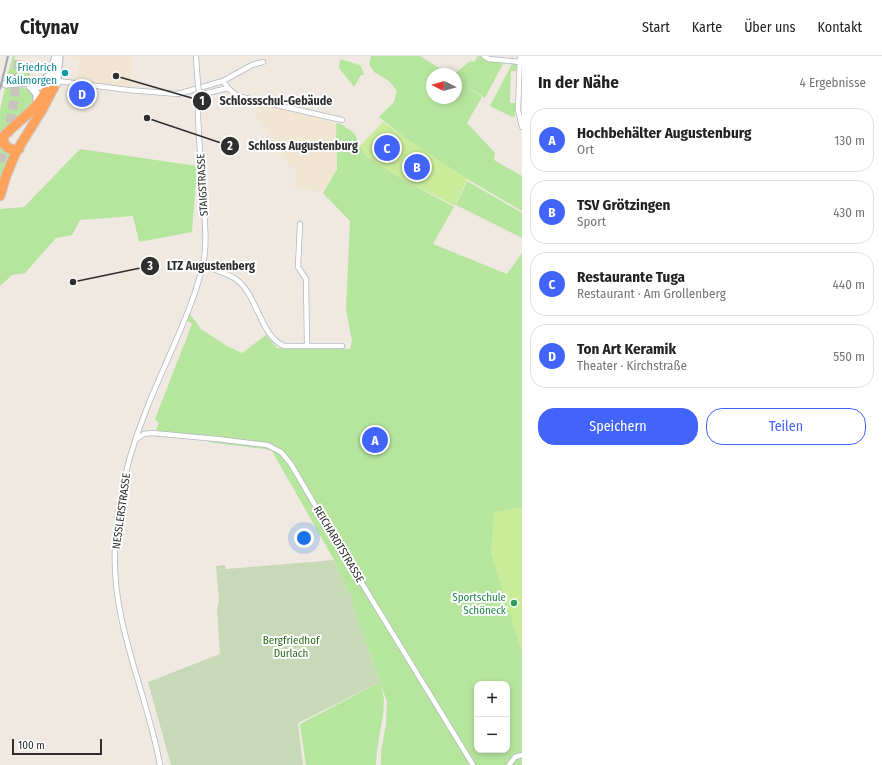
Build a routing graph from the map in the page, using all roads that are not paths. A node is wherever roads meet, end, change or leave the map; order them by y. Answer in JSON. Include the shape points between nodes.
{"nodes":[{"id":1,"x":56,"y":56,"type":"edge"},
{"id":2,"x":60,"y":56,"type":"edge"},
{"id":3,"x":196,"y":56,"type":"edge"},
{"id":4,"x":484,"y":56,"type":"edge"},
{"id":5,"x":520,"y":56,"type":"edge"},
{"id":6,"x":263,"y":62,"type":"dead end"},
{"id":7,"x":520,"y":62,"type":"junction"},
{"id":8,"x":51,"y":81,"type":"junction"},
{"id":9,"x":223,"y":81,"type":"junction"},
{"id":10,"x":22,"y":83,"type":"junction"},
{"id":11,"x":6,"y":84,"type":"dead end"},
{"id":12,"x":30,"y":86,"type":"junction"},
{"id":13,"x":228,"y":88,"type":"junction"},
{"id":14,"x":199,"y":93,"type":"junction"},
{"id":15,"x":37,"y":105,"type":"junction"},
{"id":16,"x":342,"y":120,"type":"dead end"},
{"id":17,"x":13,"y":126,"type":"junction"},
{"id":18,"x":522,"y":127,"type":"edge"},
{"id":19,"x":2,"y":138,"type":"edge"},
{"id":20,"x":25,"y":138,"type":"junction"},
{"id":21,"x":19,"y":149,"type":"junction"},
{"id":22,"x":0,"y":196,"type":"edge"},
{"id":23,"x":300,"y":224,"type":"dead end"},
{"id":24,"x":203,"y":265,"type":"junction"},
{"id":25,"x":307,"y":346,"type":"junction"},
{"id":26,"x":342,"y":346,"type":"dead end"},
{"id":27,"x":136,"y":439,"type":"junction"},
{"id":28,"x":522,"y":755,"type":"edge"},
{"id":29,"x":160,"y":765,"type":"edge"},
{"id":30,"x":473,"y":765,"type":"edge"},
{"id":31,"x":509,"y":765,"type":"edge"}],
"edges":[{"from":1,"to":8,"type":"street"},
{"from":2,"to":8,"type":"street"},
{"from":3,"to":14,"type":"street","name":"STAIGSTRASSE","bridge":true},
{"from":4,"to":7,"type":"street","via":[[489,59]]},
{"from":5,"to":7,"type":"street"},
{"from":6,"to":9,"type":"street","via":[[252,65]]},
{"from":7,"to":18,"type":"street","via":[[518,110]]},
{"from":8,"to":9,"type":"street","via":[[178,94]]},
{"from":8,"to":10,"type":"street"},
{"from":8,"to":12,"type":"street","via":[[41,87]]},
{"from":8,"to":15,"type":"highway"},
{"from":8,"to":20,"type":"highway","via":[[42,110]]},
{"from":9,"to":13,"type":"street"},
{"from":10,"to":11,"type":"street"},
{"from":10,"to":12,"type":"street"},
{"from":12,"to":15,"type":"street","via":[[37,94]]},
{"from":13,"to":14,"type":"street"},
{"from":13,"to":16,"type":"street","via":[[237,96]]},
{"from":14,"to":24,"type":"street","name":"STAIGSTRASSE","via":[[205,235]]},
{"from":15,"to":17,"type":"highway"},
{"from":17,"to":19,"type":"highway"},
{"from":17,"to":20,"type":"highway","via":[[21,124],[25,127]]},
{"from":19,"to":21,"type":"highway","via":[[6,147]]},
{"from":20,"to":21,"type":"highway"},
{"from":21,"to":22,"type":"highway","via":[[8,170]]},
{"from":23,"to":25,"type":"street","via":[[298,267],[306,279]]},
{"from":24,"to":25,"type":"street","via":[[236,279],[251,297],[270,334],[279,344]]},
{"from":24,"to":27,"type":"street","name":"NESSLERSTRASSE"},
{"from":25,"to":26,"type":"street"},
{"from":27,"to":29,"type":"street","name":"NESSLERSTRASSE","via":[[127,468],[118,518],[116,577],[122,619]]},
{"from":27,"to":30,"type":"street","name":"REICHARDTSTRASSE","via":[[152,433],[217,439],[267,445],[284,455]]},
{"from":28,"to":31,"type":"street","via":[[515,757]]}]}
